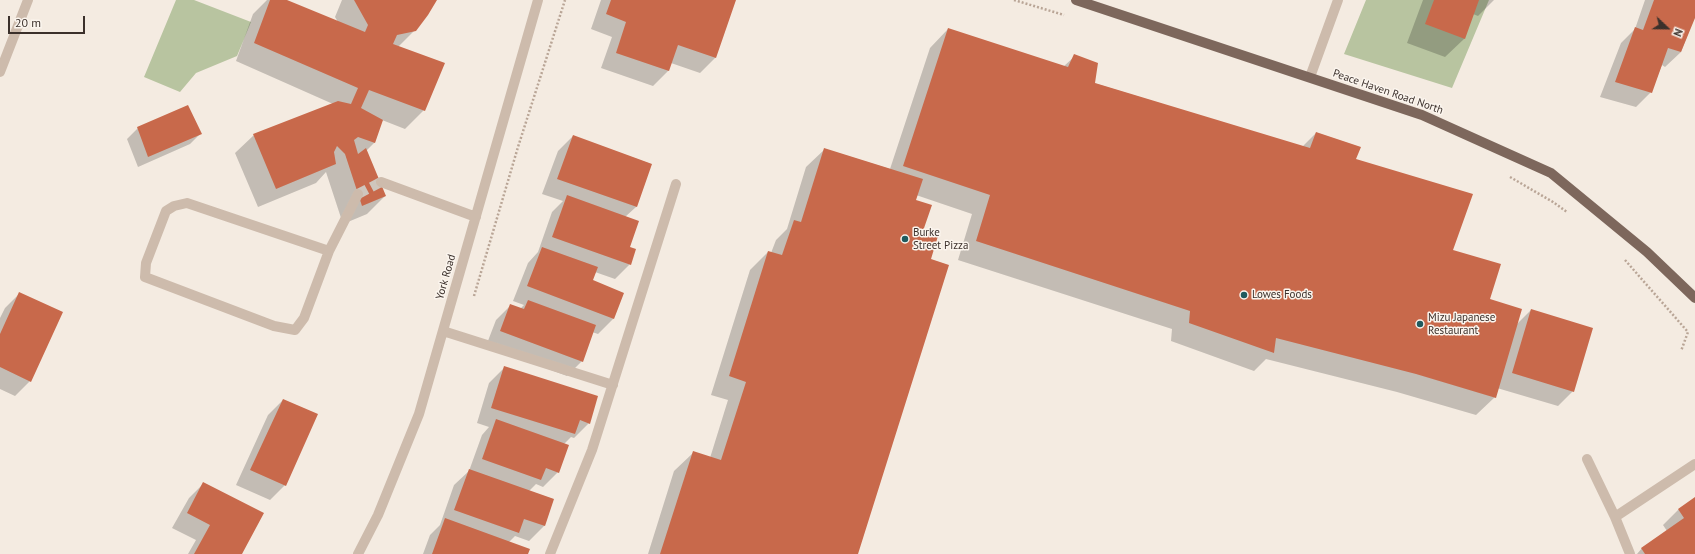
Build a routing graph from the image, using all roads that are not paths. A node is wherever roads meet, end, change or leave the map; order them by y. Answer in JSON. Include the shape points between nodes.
{"nodes":[{"id":1,"x":28,"y":0,"type":"edge"},
{"id":2,"x":538,"y":0,"type":"edge"},
{"id":3,"x":1076,"y":0,"type":"edge"},
{"id":4,"x":1338,"y":0,"type":"edge"},
{"id":5,"x":0,"y":72,"type":"edge"},
{"id":6,"x":1310,"y":77,"type":"junction"},
{"id":7,"x":381,"y":182,"type":"dead end"},
{"id":8,"x":676,"y":184,"type":"dead end"},
{"id":9,"x":358,"y":194,"type":"tunnel mouth"},
{"id":10,"x":476,"y":217,"type":"junction"},
{"id":11,"x":329,"y":251,"type":"junction"},
{"id":12,"x":1695,"y":298,"type":"edge"},
{"id":13,"x":443,"y":331,"type":"junction"},
{"id":14,"x":613,"y":385,"type":"junction"},
{"id":15,"x":1587,"y":459,"type":"dead end"},
{"id":16,"x":1695,"y":464,"type":"edge"},
{"id":17,"x":1615,"y":517,"type":"junction"},
{"id":18,"x":358,"y":554,"type":"edge"},
{"id":19,"x":550,"y":554,"type":"edge"},
{"id":20,"x":1630,"y":554,"type":"edge"}],
"edges":[{"from":1,"to":5,"type":"street"},
{"from":2,"to":10,"type":"street","name":"York Road"},
{"from":3,"to":6,"type":"main road","name":"Peace Haven Road North"},
{"from":4,"to":6,"type":"street"},
{"from":6,"to":12,"type":"main road","name":"Peace Haven Road North","via":[[1422,115],[1551,173],[1647,252]]},
{"from":7,"to":10,"type":"street"},
{"from":8,"to":14,"type":"street"},
{"from":9,"to":11,"type":"street"},
{"from":10,"to":13,"type":"street","name":"York Road"},
{"from":11,"to":11,"type":"street","via":[[304,318],[295,330],[274,326],[145,277],[146,263],[166,211],[187,203]]},
{"from":13,"to":14,"type":"street"},
{"from":13,"to":18,"type":"street","name":"York Road","via":[[419,414],[378,515]]},
{"from":14,"to":19,"type":"street","via":[[592,450]]},
{"from":15,"to":17,"type":"street"},
{"from":16,"to":17,"type":"street"},
{"from":17,"to":20,"type":"street"}]}
